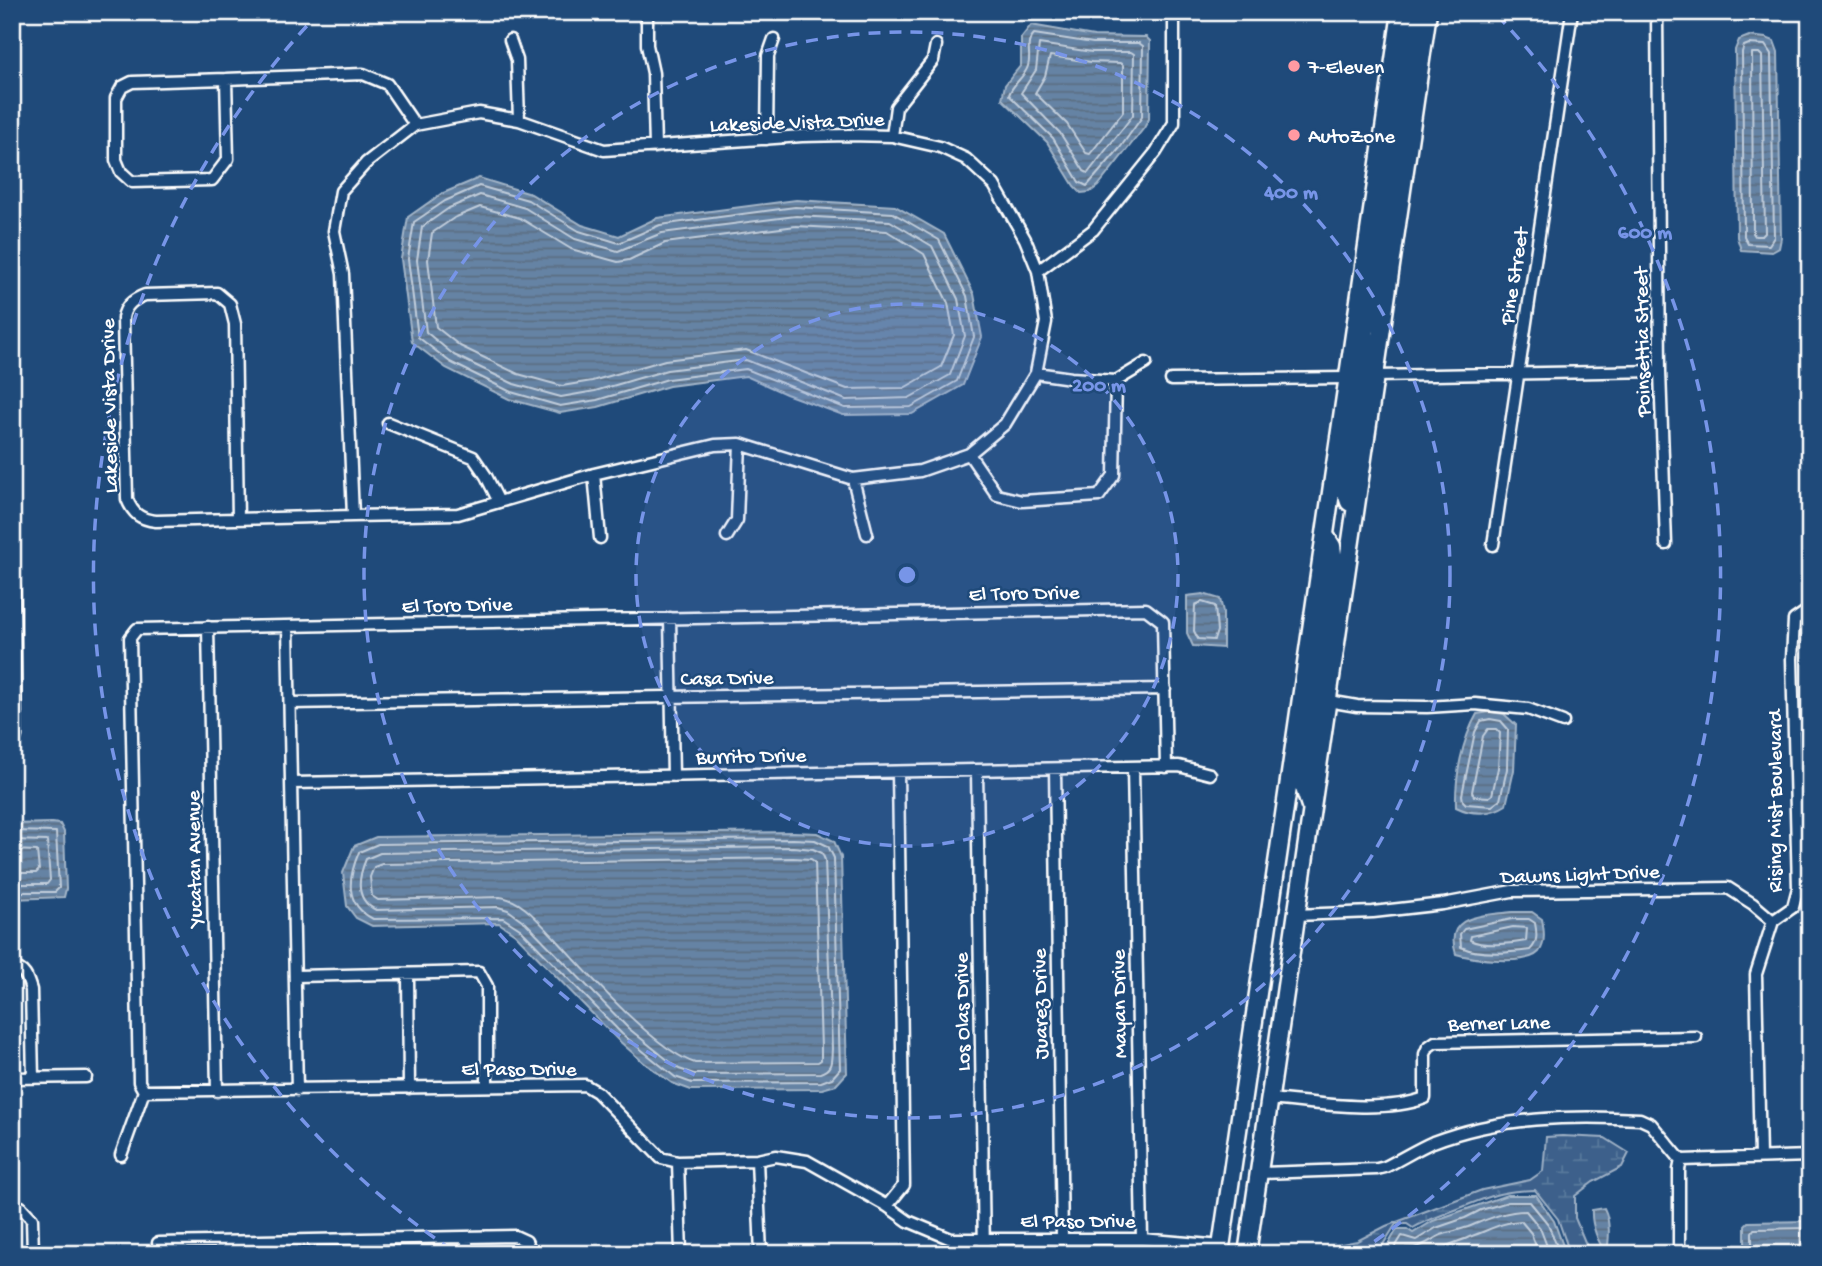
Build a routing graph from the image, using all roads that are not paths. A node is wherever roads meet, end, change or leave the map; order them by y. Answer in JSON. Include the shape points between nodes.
{"nodes":[{"id":1,"x":647,"y":12,"type":"edge"},
{"id":2,"x":1174,"y":12,"type":"edge"},
{"id":3,"x":1401,"y":12,"type":"edge"},
{"id":4,"x":1413,"y":12,"type":"edge"},
{"id":5,"x":1428,"y":12,"type":"edge"},
{"id":6,"x":1572,"y":12,"type":"edge"},
{"id":7,"x":1657,"y":12,"type":"edge"},
{"id":8,"x":774,"y":38,"type":"dead end"},
{"id":9,"x":510,"y":40,"type":"dead end"},
{"id":10,"x":936,"y":45,"type":"dead end"},
{"id":11,"x":226,"y":79,"type":"junction"},
{"id":12,"x":519,"y":120,"type":"junction"},
{"id":13,"x":415,"y":125,"type":"junction"},
{"id":14,"x":892,"y":136,"type":"junction"},
{"id":15,"x":767,"y":139,"type":"junction"},
{"id":16,"x":655,"y":147,"type":"junction"},
{"id":17,"x":1038,"y":271,"type":"junction"},
{"id":18,"x":1360,"y":294,"type":"junction"},
{"id":19,"x":1379,"y":338,"type":"junction"},
{"id":20,"x":1146,"y":363,"type":"dead end"},
{"id":21,"x":1660,"y":371,"type":"junction"},
{"id":22,"x":1036,"y":373,"type":"junction"},
{"id":23,"x":1517,"y":373,"type":"junction"},
{"id":24,"x":1375,"y":376,"type":"junction"},
{"id":25,"x":1347,"y":378,"type":"junction"},
{"id":26,"x":1171,"y":380,"type":"dead end"},
{"id":27,"x":1116,"y":381,"type":"junction"},
{"id":28,"x":388,"y":423,"type":"dead end"},
{"id":29,"x":740,"y":444,"type":"junction"},
{"id":30,"x":969,"y":454,"type":"junction"},
{"id":31,"x":594,"y":474,"type":"junction"},
{"id":32,"x":853,"y":478,"type":"junction"},
{"id":33,"x":499,"y":502,"type":"junction"},
{"id":34,"x":1356,"y":506,"type":"junction"},
{"id":35,"x":353,"y":516,"type":"junction"},
{"id":36,"x":238,"y":519,"type":"junction"},
{"id":37,"x":867,"y":534,"type":"dead end"},
{"id":38,"x":1325,"y":535,"type":"junction"},
{"id":39,"x":727,"y":536,"type":"dead end"},
{"id":40,"x":600,"y":538,"type":"dead end"},
{"id":41,"x":1666,"y":544,"type":"dead end"},
{"id":42,"x":1493,"y":545,"type":"dead end"},
{"id":43,"x":14,"y":586,"type":"dead end"},
{"id":44,"x":1810,"y":609,"type":"edge"},
{"id":45,"x":670,"y":618,"type":"junction"},
{"id":46,"x":208,"y":627,"type":"junction"},
{"id":47,"x":288,"y":627,"type":"junction"},
{"id":48,"x":14,"y":643,"type":"edge"},
{"id":49,"x":1165,"y":689,"type":"junction"},
{"id":50,"x":671,"y":697,"type":"junction"},
{"id":51,"x":1328,"y":701,"type":"junction"},
{"id":52,"x":290,"y":703,"type":"junction"},
{"id":53,"x":1563,"y":722,"type":"dead end"},
{"id":54,"x":1794,"y":726,"type":"junction"},
{"id":55,"x":1810,"y":726,"type":"edge"},
{"id":56,"x":12,"y":747,"type":"edge"},
{"id":57,"x":1166,"y":767,"type":"junction"},
{"id":58,"x":1133,"y":768,"type":"junction"},
{"id":59,"x":1055,"y":769,"type":"junction"},
{"id":60,"x":977,"y":771,"type":"junction"},
{"id":61,"x":898,"y":772,"type":"junction"},
{"id":62,"x":1210,"y":774,"type":"dead end"},
{"id":63,"x":673,"y":776,"type":"junction"},
{"id":64,"x":292,"y":783,"type":"junction"},
{"id":65,"x":1311,"y":808,"type":"junction"},
{"id":66,"x":1798,"y":839,"type":"junction"},
{"id":67,"x":1810,"y":839,"type":"edge"},
{"id":68,"x":1296,"y":915,"type":"junction"},
{"id":69,"x":1773,"y":920,"type":"junction"},
{"id":70,"x":12,"y":968,"type":"edge"},
{"id":71,"x":408,"y":974,"type":"junction"},
{"id":72,"x":296,"y":976,"type":"junction"},
{"id":73,"x":1696,"y":1037,"type":"dead end"},
{"id":74,"x":86,"y":1077,"type":"dead end"},
{"id":75,"x":33,"y":1078,"type":"junction"},
{"id":76,"x":12,"y":1079,"type":"edge"},
{"id":77,"x":487,"y":1086,"type":"junction"},
{"id":78,"x":408,"y":1088,"type":"junction"},
{"id":79,"x":297,"y":1090,"type":"junction"},
{"id":80,"x":144,"y":1091,"type":"junction"},
{"id":81,"x":218,"y":1091,"type":"junction"},
{"id":82,"x":1270,"y":1099,"type":"junction"},
{"id":83,"x":121,"y":1155,"type":"dead end"},
{"id":84,"x":1810,"y":1156,"type":"edge"},
{"id":85,"x":1760,"y":1157,"type":"junction"},
{"id":86,"x":757,"y":1160,"type":"junction"},
{"id":87,"x":1681,"y":1160,"type":"junction"},
{"id":88,"x":678,"y":1162,"type":"junction"},
{"id":89,"x":1260,"y":1172,"type":"junction"},
{"id":90,"x":887,"y":1206,"type":"junction"},
{"id":91,"x":12,"y":1207,"type":"edge"},
{"id":92,"x":1062,"y":1238,"type":"junction"},
{"id":93,"x":467,"y":1239,"type":"junction"},
{"id":94,"x":983,"y":1239,"type":"junction"},
{"id":95,"x":1142,"y":1240,"type":"junction"},
{"id":96,"x":326,"y":1241,"type":"junction"},
{"id":97,"x":158,"y":1243,"type":"dead end"},
{"id":98,"x":272,"y":1248,"type":"edge"},
{"id":99,"x":215,"y":1249,"type":"edge"},
{"id":100,"x":1223,"y":1251,"type":"edge"},
{"id":101,"x":33,"y":1254,"type":"edge"},
{"id":102,"x":327,"y":1254,"type":"edge"},
{"id":103,"x":467,"y":1254,"type":"edge"},
{"id":104,"x":532,"y":1254,"type":"edge"},
{"id":105,"x":681,"y":1254,"type":"edge"},
{"id":106,"x":761,"y":1254,"type":"edge"},
{"id":107,"x":984,"y":1254,"type":"edge"},
{"id":108,"x":1247,"y":1254,"type":"edge"},
{"id":109,"x":1679,"y":1254,"type":"edge"}],
"edges":[{"from":1,"to":16,"type":"street"},
{"from":2,"to":17,"type":"street","via":[[1174,123],[1093,230]]},
{"from":3,"to":18,"type":"main road"},
{"from":4,"to":19,"type":"main road","via":[[1373,303]]},
{"from":5,"to":19,"type":"main road"},
{"from":6,"to":23,"type":"street","name":"Pine Street"},
{"from":7,"to":21,"type":"street","name":"Poinsettia Street"},
{"from":8,"to":15,"type":"street","via":[[768,55]]},
{"from":9,"to":12,"type":"street","via":[[517,60]]},
{"from":10,"to":14,"type":"street","via":[[933,60],[896,107]]},
{"from":11,"to":11,"type":"street","via":[[132,82],[122,87],[116,98],[116,160],[121,172],[132,182],[212,180],[228,159]]},
{"from":11,"to":13,"type":"street","via":[[363,74],[387,84]]},
{"from":12,"to":13,"type":"street","name":"Lakeside Vista Drive","via":[[479,113]]},
{"from":12,"to":16,"type":"street","name":"Lakeside Vista Drive","via":[[604,150]]},
{"from":13,"to":35,"type":"street","name":"Lakeside Vista Drive","via":[[366,163],[341,191],[334,230],[343,274]]},
{"from":14,"to":15,"type":"street","name":"Lakeside Vista Drive"},
{"from":14,"to":17,"type":"street","name":"Lakeside Vista Drive","via":[[940,147],[966,159],[994,186]]},
{"from":15,"to":16,"type":"street","name":"Lakeside Vista Drive"},
{"from":17,"to":22,"type":"street","name":"Lakeside Vista Drive","via":[[1046,322]]},
{"from":18,"to":25,"type":"main road"},
{"from":18,"to":34,"type":"main road","via":[[1366,344],[1346,493]]},
{"from":19,"to":24,"type":"main road"},
{"from":20,"to":27,"type":"street"},
{"from":21,"to":23,"type":"street"},
{"from":21,"to":41,"type":"street","name":"Poinsettia Street"},
{"from":22,"to":27,"type":"street"},
{"from":22,"to":30,"type":"street","name":"Lakeside Vista Drive","via":[[1005,424]]},
{"from":23,"to":24,"type":"street"},
{"from":23,"to":42,"type":"street","name":"Pine Street"},
{"from":24,"to":34,"type":"main road"},
{"from":25,"to":26,"type":"street"},
{"from":25,"to":38,"type":"main road"},
{"from":27,"to":30,"type":"street","via":[[1114,475],[1099,496],[1022,501],[997,495]]},
{"from":28,"to":33,"type":"street","via":[[473,457]]},
{"from":29,"to":31,"type":"street","name":"Lakeside Vista Drive","via":[[715,445]]},
{"from":29,"to":32,"type":"street","name":"Lakeside Vista Drive"},
{"from":29,"to":39,"type":"street","via":[[737,520]]},
{"from":30,"to":32,"type":"street","name":"Lakeside Vista Drive","via":[[920,471]]},
{"from":31,"to":33,"type":"street","name":"Lakeside Vista Drive"},
{"from":31,"to":40,"type":"street"},
{"from":32,"to":37,"type":"street"},
{"from":33,"to":35,"type":"street","name":"Lakeside Vista Drive","via":[[458,514]]},
{"from":34,"to":51,"type":"main road"},
{"from":35,"to":36,"type":"street","name":"Lakeside Vista Drive"},
{"from":36,"to":36,"type":"street","name":"Lakeside Vista Drive","via":[[235,324],[230,304],[217,293],[136,298],[123,317],[127,499],[131,510],[156,521]]},
{"from":38,"to":65,"type":"main road","via":[[1334,562],[1302,782]]},
{"from":38,"to":100,"type":"main road"},
{"from":43,"to":48,"type":"street"},
{"from":44,"to":54,"type":"street","name":"Rising Mist Boulevard","via":[[1794,620]]},
{"from":45,"to":47,"type":"street","name":"El Toro Drive"},
{"from":45,"to":49,"type":"street","name":"El Toro Drive","via":[[1146,609],[1163,622]]},
{"from":45,"to":50,"type":"street"},
{"from":46,"to":47,"type":"street","name":"El Toro Drive"},
{"from":46,"to":80,"type":"street","name":"El Toro Drive","via":[[137,629],[130,638],[139,1082]]},
{"from":46,"to":81,"type":"street","name":"Yucatan Avenue"},
{"from":47,"to":52,"type":"street"},
{"from":48,"to":56,"type":"street","via":[[16,736]]},
{"from":49,"to":50,"type":"street","name":"Casa Drive"},
{"from":49,"to":57,"type":"street","name":"El Toro Drive"},
{"from":50,"to":52,"type":"street","name":"Casa Drive"},
{"from":50,"to":63,"type":"street"},
{"from":51,"to":53,"type":"street","via":[[1357,706],[1475,704],[1528,709]]},
{"from":51,"to":65,"type":"main road"},
{"from":52,"to":64,"type":"street"},
{"from":54,"to":55,"type":"street"},
{"from":54,"to":66,"type":"street","name":"Rising Mist Boulevard"},
{"from":57,"to":58,"type":"street","name":"Burrito Drive"},
{"from":57,"to":62,"type":"street","name":"Burrito Drive"},
{"from":58,"to":59,"type":"street","name":"Burrito Drive"},
{"from":58,"to":95,"type":"street","name":"Mayan Drive"},
{"from":59,"to":60,"type":"street","name":"Burrito Drive"},
{"from":59,"to":92,"type":"street","name":"Juarez Drive"},
{"from":60,"to":61,"type":"street","name":"Burrito Drive"},
{"from":60,"to":94,"type":"street","name":"Los Olas Drive"},
{"from":61,"to":63,"type":"street","name":"Burrito Drive"},
{"from":61,"to":90,"type":"street","via":[[904,1185]]},
{"from":63,"to":64,"type":"street","name":"Burrito Drive"},
{"from":64,"to":72,"type":"street"},
{"from":65,"to":68,"type":"main road"},
{"from":66,"to":67,"type":"street"},
{"from":66,"to":69,"type":"street","name":"Rising Mist Boulevard","via":[[1798,888],[1793,907]]},
{"from":68,"to":69,"type":"street","name":"Dawns Light Drive","via":[[1385,911],[1512,891],[1728,888]]},
{"from":68,"to":82,"type":"main road"},
{"from":69,"to":85,"type":"street","name":"Rising Mist Boulevard","via":[[1756,974]]},
{"from":70,"to":75,"type":"street","via":[[28,978],[31,990]]},
{"from":71,"to":72,"type":"street"},
{"from":71,"to":77,"type":"street","via":[[479,972],[487,986]]},
{"from":71,"to":78,"type":"street"},
{"from":72,"to":79,"type":"street"},
{"from":73,"to":82,"type":"street","name":"Berner Lane","via":[[1434,1042],[1425,1054],[1425,1098],[1410,1104],[1342,1106]]},
{"from":74,"to":75,"type":"street"},
{"from":75,"to":76,"type":"street"},
{"from":77,"to":78,"type":"street","name":"El Paso Drive"},
{"from":77,"to":88,"type":"street","name":"El Paso Drive","via":[[584,1085],[597,1092],[661,1158]]},
{"from":78,"to":79,"type":"street","name":"El Paso Drive"},
{"from":79,"to":81,"type":"street","name":"El Paso Drive"},
{"from":80,"to":81,"type":"street","name":"El Paso Drive"},
{"from":80,"to":83,"type":"street","name":"El Toro Drive"},
{"from":82,"to":89,"type":"main road"},
{"from":84,"to":85,"type":"street"},
{"from":85,"to":87,"type":"street"},
{"from":86,"to":88,"type":"street","name":"El Paso Drive"},
{"from":86,"to":90,"type":"street","name":"El Paso Drive","via":[[776,1156],[807,1161]]},
{"from":86,"to":106,"type":"street"},
{"from":87,"to":89,"type":"street","via":[[1651,1124],[1640,1119],[1530,1120],[1437,1141],[1377,1169]]},
{"from":87,"to":109,"type":"street"},
{"from":88,"to":105,"type":"street"},
{"from":89,"to":108,"type":"main road"},
{"from":90,"to":94,"type":"street","name":"El Paso Drive","via":[[908,1221],[951,1239]]},
{"from":91,"to":101,"type":"street","via":[[20,1207],[32,1219]]},
{"from":92,"to":94,"type":"street","name":"El Paso Drive"},
{"from":92,"to":95,"type":"street","name":"El Paso Drive"},
{"from":93,"to":96,"type":"street"},
{"from":93,"to":103,"type":"street"},
{"from":93,"to":104,"type":"street","via":[[515,1236],[526,1241]]},
{"from":94,"to":107,"type":"street","name":"Los Olas Drive"},
{"from":95,"to":100,"type":"street","name":"El Paso Drive"},
{"from":96,"to":98,"type":"street"},
{"from":96,"to":102,"type":"street"},
{"from":97,"to":99,"type":"street"},
{"from":98,"to":99,"type":"street"}]}
